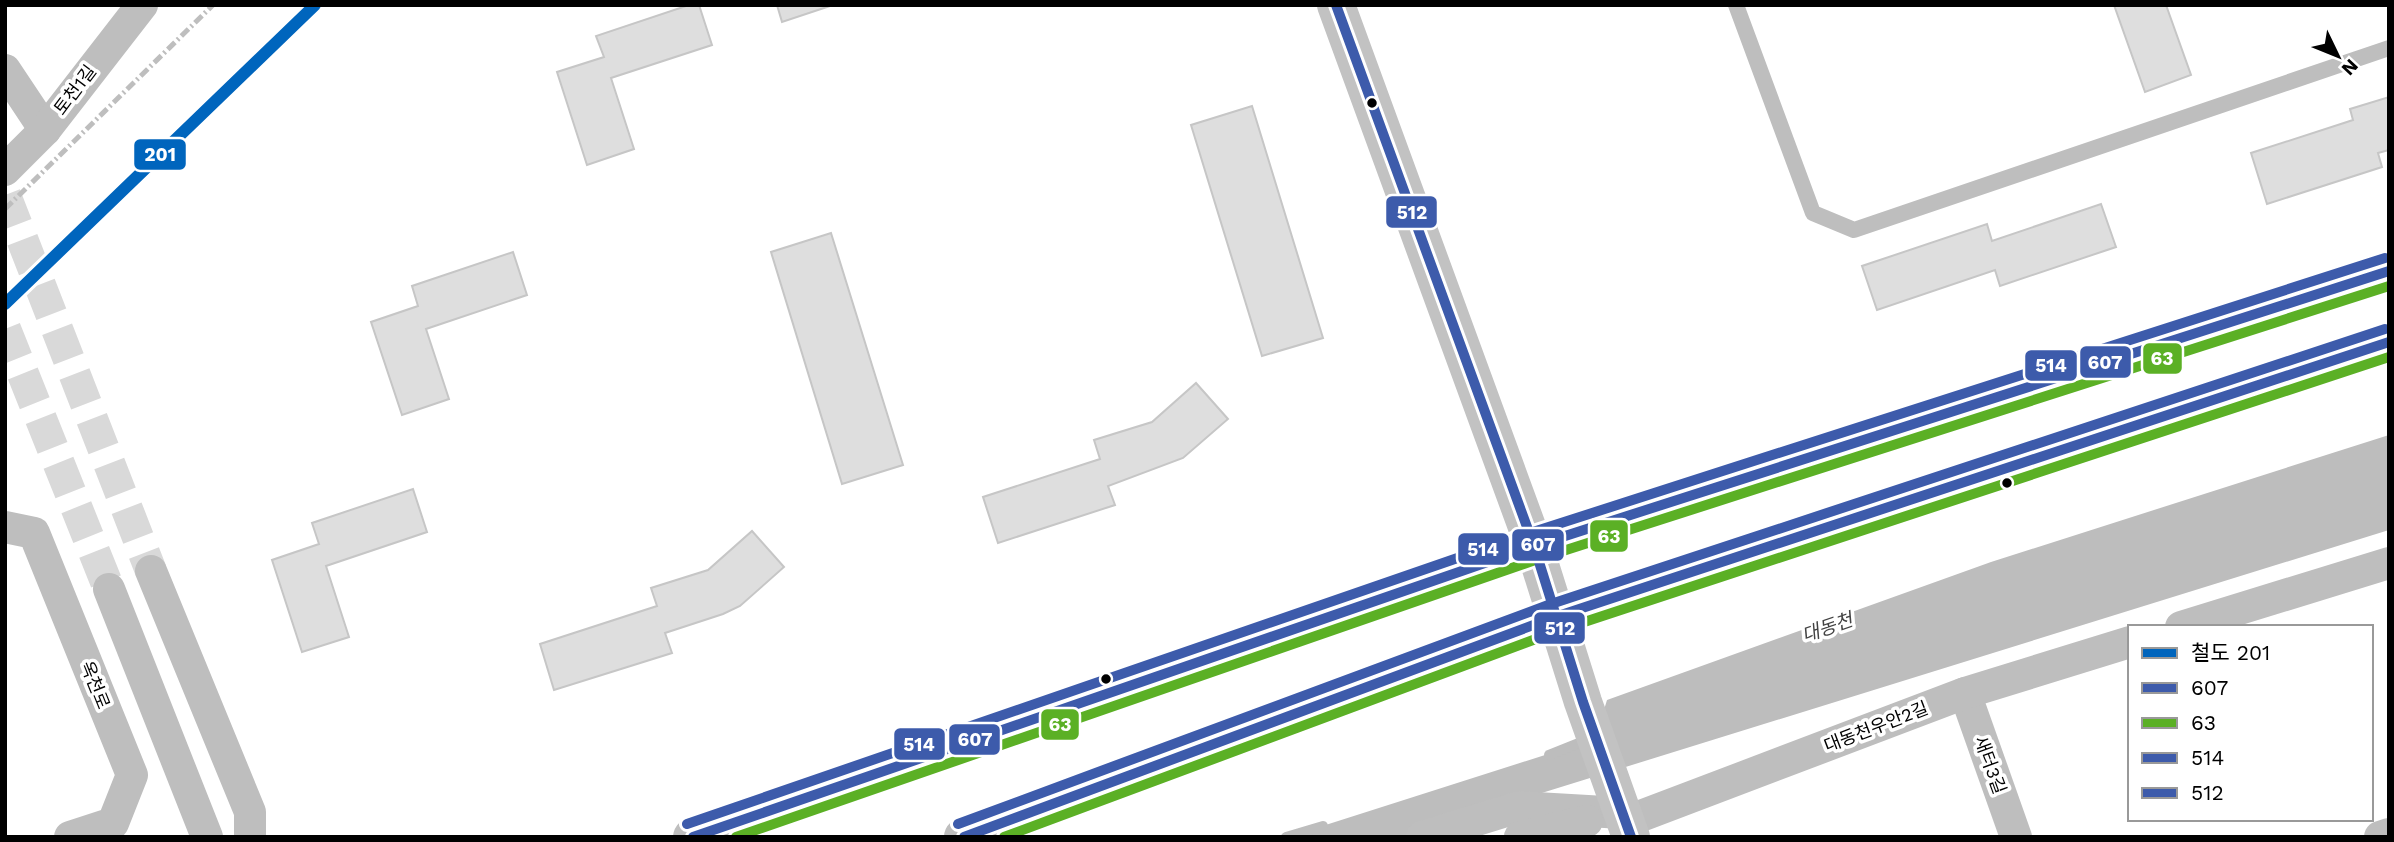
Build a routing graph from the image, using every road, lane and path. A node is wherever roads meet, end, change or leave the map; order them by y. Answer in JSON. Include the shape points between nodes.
{"nodes":[{"id":1,"x":142,"y":5,"type":"edge"},
{"id":2,"x":1336,"y":5,"type":"edge"},
{"id":3,"x":1736,"y":5,"type":"edge"},
{"id":4,"x":2389,"y":48,"type":"edge"},
{"id":5,"x":5,"y":70,"type":"edge"},
{"id":6,"x":45,"y":130,"type":"junction"},
{"id":7,"x":5,"y":170,"type":"edge"},
{"id":8,"x":2389,"y":271,"type":"edge"},
{"id":9,"x":2389,"y":342,"type":"edge"},
{"id":10,"x":5,"y":527,"type":"edge"},
{"id":11,"x":1534,"y":546,"type":"junction"},
{"id":12,"x":2389,"y":563,"type":"edge"},
{"id":13,"x":150,"y":571,"type":"tunnel mouth"},
{"id":14,"x":108,"y":589,"type":"tunnel mouth"},
{"id":15,"x":1555,"y":617,"type":"junction"},
{"id":16,"x":2188,"y":625,"type":"edge"},
{"id":17,"x":2128,"y":643,"type":"edge"},
{"id":18,"x":1965,"y":693,"type":"junction"},
{"id":19,"x":1622,"y":813,"type":"edge"},
{"id":20,"x":2389,"y":834,"type":"edge"},
{"id":21,"x":70,"y":837,"type":"edge"},
{"id":22,"x":207,"y":837,"type":"edge"},
{"id":23,"x":250,"y":837,"type":"edge"},
{"id":24,"x":692,"y":837,"type":"edge"},
{"id":25,"x":963,"y":837,"type":"edge"},
{"id":26,"x":1422,"y":837,"type":"edge"},
{"id":27,"x":1520,"y":837,"type":"edge"},
{"id":28,"x":2016,"y":837,"type":"edge"},
{"id":29,"x":2380,"y":837,"type":"edge"}],
"edges":[{"from":1,"to":6,"type":"street","name":"토천1길"},
{"from":2,"to":11,"type":"main road"},
{"from":3,"to":4,"type":"lane","via":[[1813,214],[1854,230]]},
{"from":5,"to":6,"type":"street"},
{"from":6,"to":7,"type":"street","name":"토천1길"},
{"from":8,"to":11,"type":"main road"},
{"from":9,"to":15,"type":"main road"},
{"from":10,"to":21,"type":"street","name":"옥천로","via":[[34,533],[132,775],[113,823]]},
{"from":11,"to":15,"type":"main road"},
{"from":11,"to":24,"type":"main road"},
{"from":12,"to":16,"type":"street"},
{"from":13,"to":23,"type":"street","via":[[250,813]]},
{"from":14,"to":22,"type":"street"},
{"from":15,"to":19,"type":"main road"},
{"from":15,"to":25,"type":"main road"},
{"from":17,"to":18,"type":"street","name":"대동천우안2길"},
{"from":18,"to":19,"type":"street","name":"대동천우안2길"},
{"from":18,"to":28,"type":"street","name":"새터3길"},
{"from":19,"to":26,"type":"street","via":[[1519,807]]},
{"from":19,"to":27,"type":"street","name":"대동천우안2길"},
{"from":20,"to":29,"type":"street"}]}
